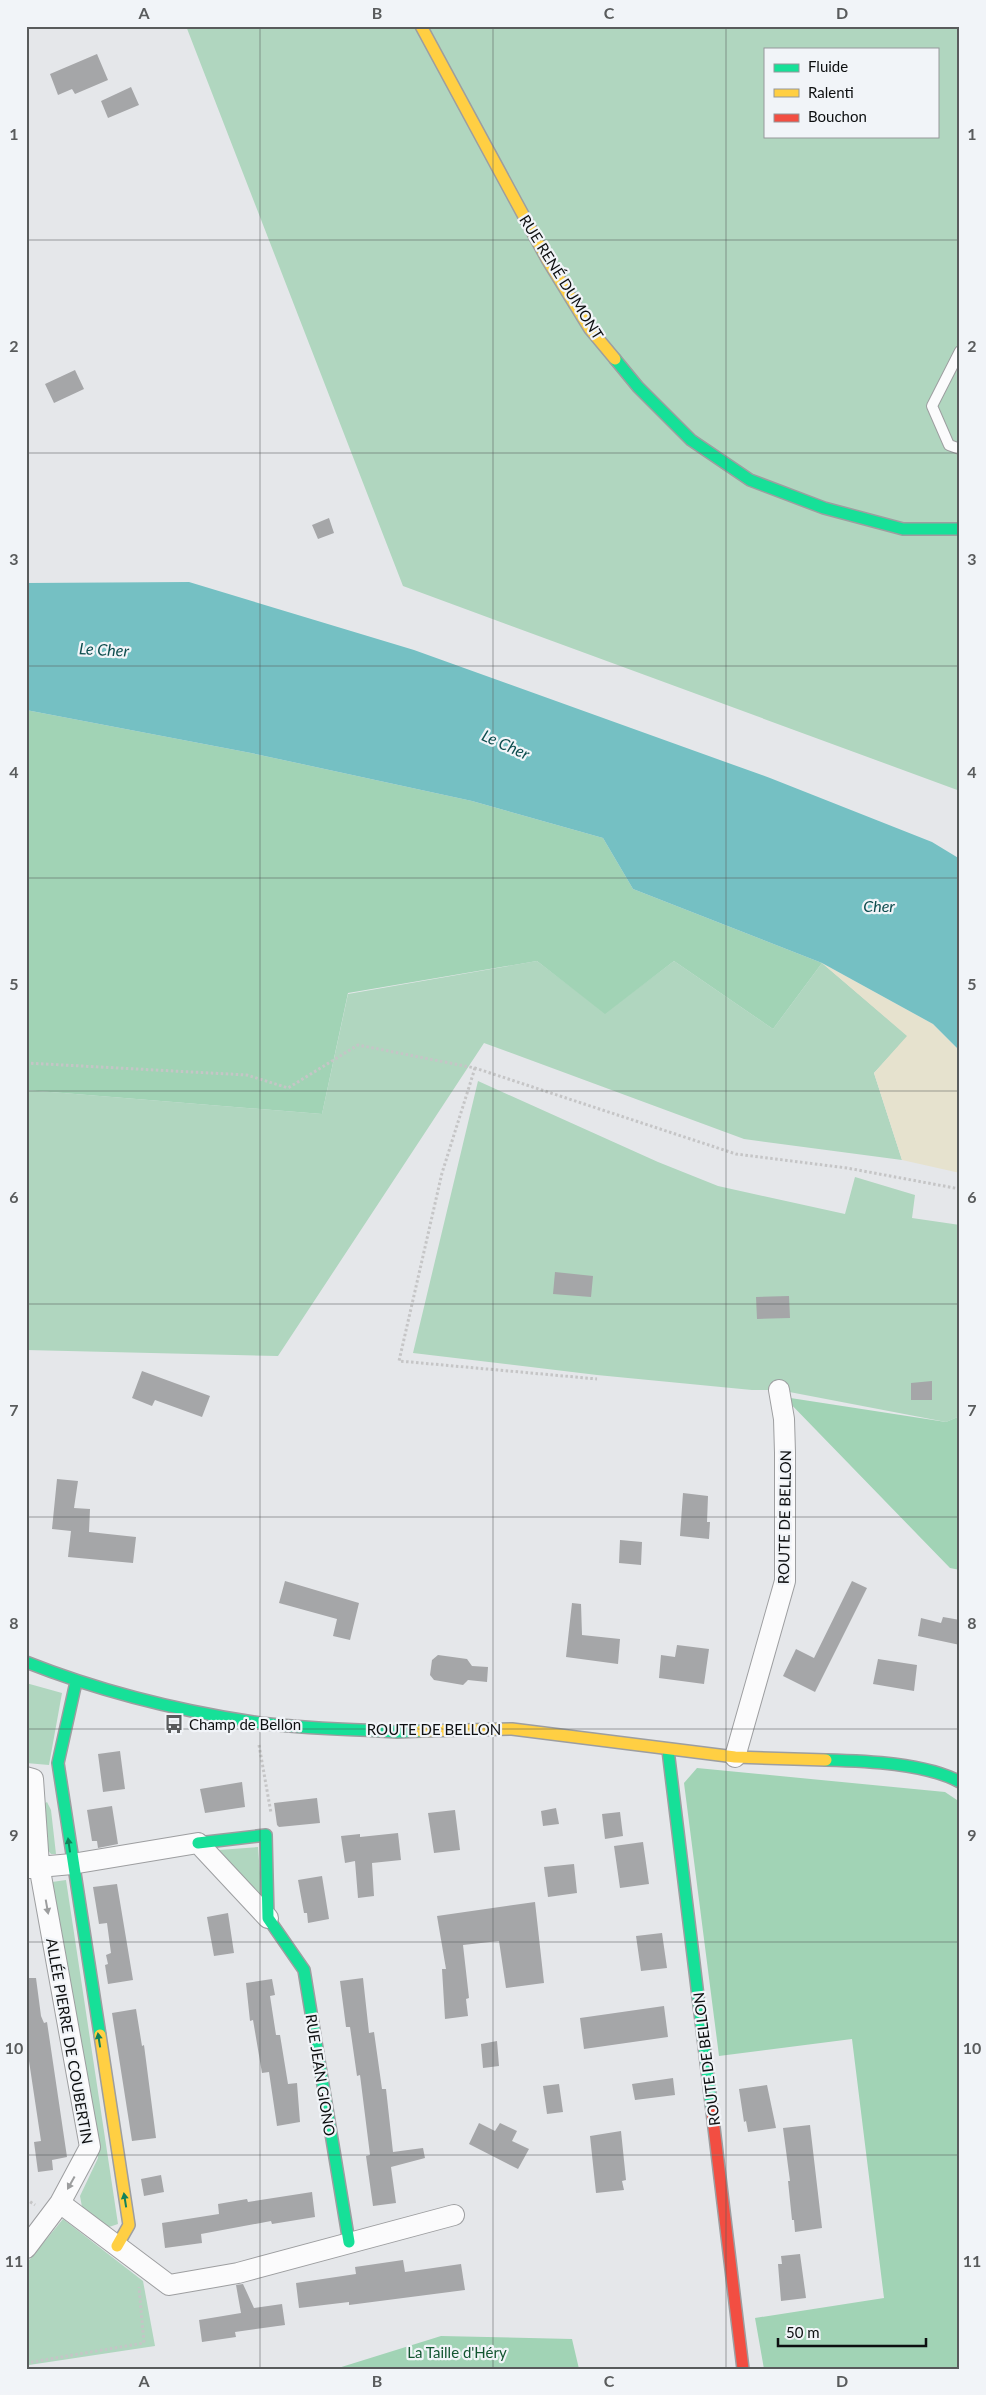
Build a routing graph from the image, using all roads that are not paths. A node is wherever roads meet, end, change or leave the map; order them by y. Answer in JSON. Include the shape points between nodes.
{"nodes":[{"id":1,"x":421,"y":26,"type":"edge"},
{"id":2,"x":960,"y":350,"type":"edge"},
{"id":3,"x":960,"y":449,"type":"edge"},
{"id":4,"x":960,"y":529,"type":"edge"},
{"id":5,"x":780,"y":1390,"type":"dead end"},
{"id":6,"x":26,"y":1662,"type":"edge"},
{"id":7,"x":76,"y":1682,"type":"junction"},
{"id":8,"x":668,"y":1750,"type":"junction"},
{"id":9,"x":735,"y":1757,"type":"junction"},
{"id":10,"x":60,"y":1776,"type":"junction"},
{"id":11,"x":30,"y":1778,"type":"edge"},
{"id":12,"x":960,"y":1782,"type":"edge"},
{"id":13,"x":198,"y":1843,"type":"junction"},
{"id":14,"x":72,"y":1864,"type":"junction"},
{"id":15,"x":33,"y":1867,"type":"edge"},
{"id":16,"x":268,"y":1918,"type":"junction"},
{"id":17,"x":60,"y":2203,"type":"junction"},
{"id":18,"x":454,"y":2215,"type":"dead end"},
{"id":19,"x":349,"y":2242,"type":"junction"},
{"id":20,"x":118,"y":2246,"type":"junction"},
{"id":21,"x":26,"y":2248,"type":"edge"},
{"id":22,"x":743,"y":2369,"type":"edge"}],
"edges":[{"from":1,"to":4,"type":"street","name":"RUE RENÉ DUMONT","via":[[547,259],[590,329],[638,387],[691,440],[750,480],[824,508],[903,529]]},
{"from":2,"to":3,"type":"lane","via":[[932,406],[949,445]]},
{"from":5,"to":9,"type":"street","name":"ROUTE DE BELLON","via":[[785,1453],[785,1581]]},
{"from":6,"to":7,"type":"street","name":"ROUTE DE BELLON"},
{"from":7,"to":8,"type":"street","name":"ROUTE DE BELLON","via":[[167,1707],[255,1722],[397,1732],[512,1729]]},
{"from":7,"to":10,"type":"street","via":[[58,1763]]},
{"from":8,"to":9,"type":"street","name":"ROUTE DE BELLON"},
{"from":8,"to":22,"type":"street","name":"ROUTE DE BELLON"},
{"from":9,"to":12,"type":"street","name":"ROUTE DE BELLON","via":[[874,1761],[947,1775]]},
{"from":10,"to":11,"type":"street"},
{"from":14,"to":10,"type":"street","one_way":true},
{"from":11,"to":15,"type":"street","name":"ALLÉE PIERRE DE COUBERTIN"},
{"from":13,"to":14,"type":"street"},
{"from":13,"to":16,"type":"street","name":"RUE JEAN GIONO"},
{"from":13,"to":16,"type":"street","via":[[266,1835]]},
{"from":14,"to":15,"type":"street"},
{"from":20,"to":14,"type":"street","one_way":true,"via":[[129,2225]]},
{"from":15,"to":17,"type":"street","name":"ALLÉE PIERRE DE COUBERTIN","one_way":true,"via":[[90,2147]]},
{"from":16,"to":19,"type":"street","name":"RUE JEAN GIONO","via":[[304,1970]]},
{"from":17,"to":20,"type":"street"},
{"from":17,"to":21,"type":"street","name":"ALLÉE PIERRE DE COUBERTIN"},
{"from":18,"to":19,"type":"street"},
{"from":19,"to":20,"type":"street","via":[[238,2273],[169,2285]]}]}
